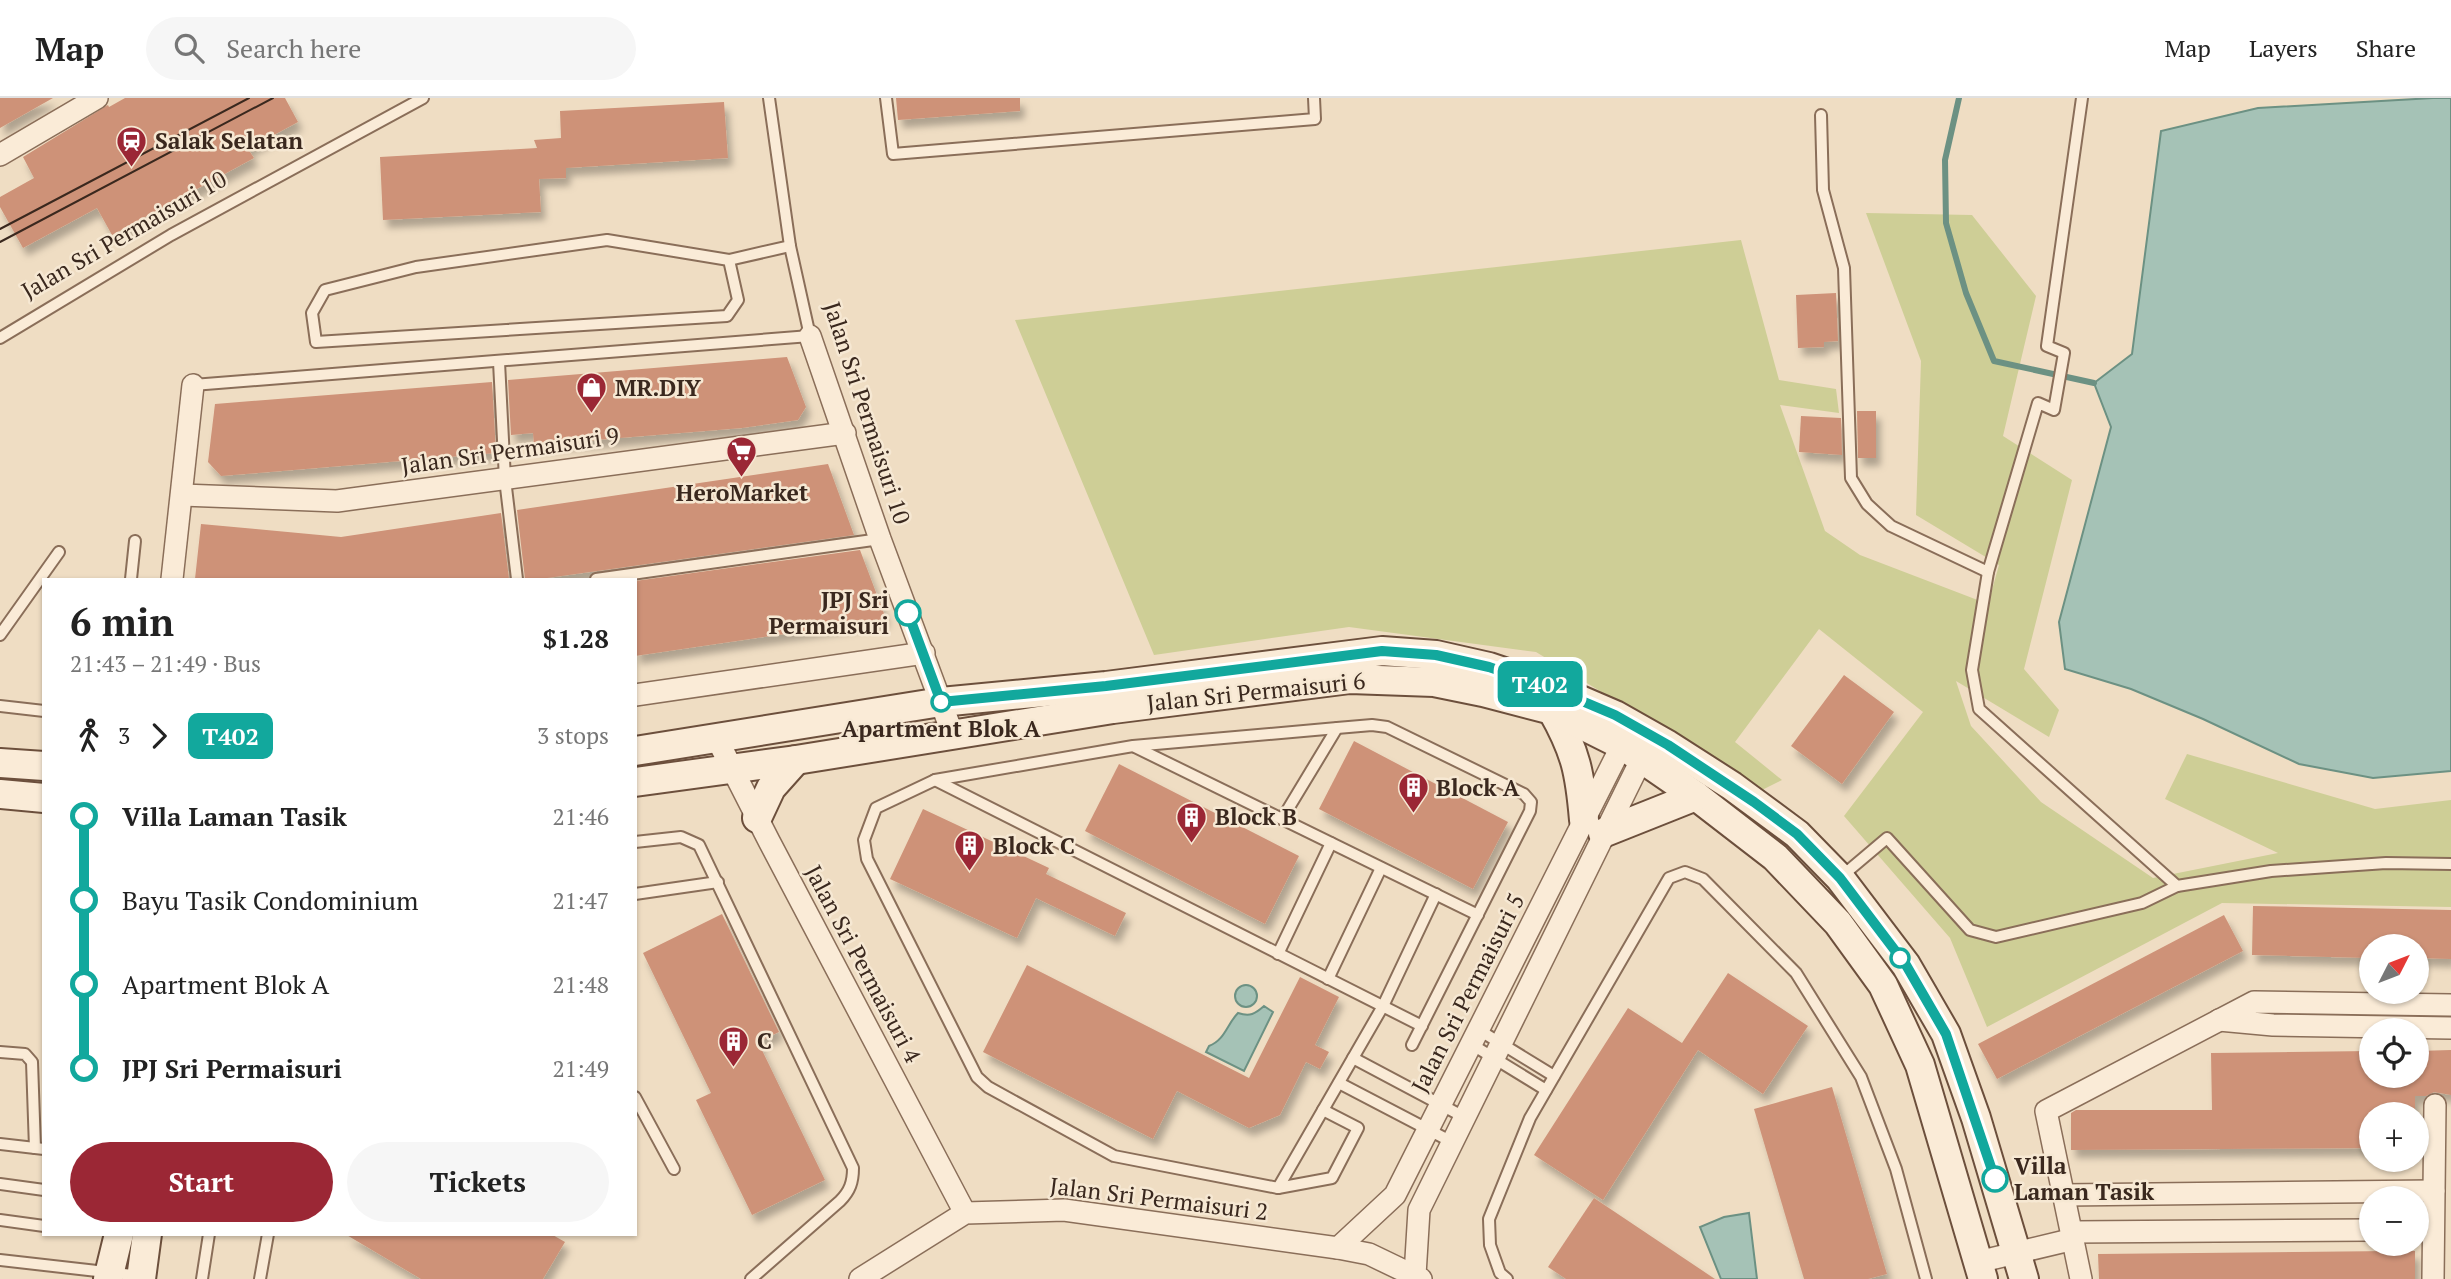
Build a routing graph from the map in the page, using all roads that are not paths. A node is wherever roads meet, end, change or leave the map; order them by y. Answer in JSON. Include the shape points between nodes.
{"nodes":[{"id":1,"x":97,"y":98,"type":"edge"},
{"id":2,"x":422,"y":98,"type":"edge"},
{"id":3,"x":769,"y":98,"type":"edge"},
{"id":4,"x":886,"y":98,"type":"edge"},
{"id":5,"x":1314,"y":98,"type":"edge"},
{"id":6,"x":2082,"y":98,"type":"edge"},
{"id":7,"x":1821,"y":115,"type":"dead end"},
{"id":8,"x":0,"y":155,"type":"edge"},
{"id":9,"x":790,"y":246,"type":"junction"},
{"id":10,"x":729,"y":260,"type":"junction"},
{"id":11,"x":810,"y":336,"type":"junction"},
{"id":12,"x":0,"y":338,"type":"edge"},
{"id":13,"x":499,"y":362,"type":"junction"},
{"id":14,"x":193,"y":385,"type":"joint"},
{"id":15,"x":845,"y":433,"type":"junction"},
{"id":16,"x":505,"y":479,"type":"junction"},
{"id":17,"x":182,"y":495,"type":"junction"},
{"id":18,"x":880,"y":539,"type":"junction"},
{"id":19,"x":135,"y":541,"type":"dead end"},
{"id":20,"x":59,"y":552,"type":"dead end"},
{"id":21,"x":1988,"y":572,"type":"junction"},
{"id":22,"x":131,"y":578,"type":"edge"},
{"id":23,"x":172,"y":578,"type":"edge"},
{"id":24,"x":517,"y":578,"type":"edge"},
{"id":25,"x":603,"y":578,"type":"edge"},
{"id":26,"x":0,"y":635,"type":"edge"},
{"id":27,"x":924,"y":653,"type":"junction"},
{"id":28,"x":637,"y":695,"type":"edge"},
{"id":29,"x":941,"y":702,"type":"junction"},
{"id":30,"x":0,"y":706,"type":"edge"},
{"id":31,"x":1552,"y":710,"type":"junction"},
{"id":32,"x":42,"y":711,"type":"edge"},
{"id":33,"x":1615,"y":715,"type":"junction"},
{"id":34,"x":1337,"y":728,"type":"junction"},
{"id":35,"x":953,"y":735,"type":"junction"},
{"id":36,"x":717,"y":739,"type":"junction"},
{"id":37,"x":1668,"y":745,"type":"junction"},
{"id":38,"x":1133,"y":746,"type":"junction"},
{"id":39,"x":1634,"y":748,"type":"junction"},
{"id":40,"x":637,"y":751,"type":"edge"},
{"id":41,"x":796,"y":760,"type":"junction"},
{"id":42,"x":0,"y":763,"type":"edge"},
{"id":43,"x":42,"y":766,"type":"edge"},
{"id":44,"x":733,"y":768,"type":"junction"},
{"id":45,"x":935,"y":780,"type":"junction"},
{"id":46,"x":637,"y":782,"type":"edge"},
{"id":47,"x":0,"y":794,"type":"edge"},
{"id":48,"x":1696,"y":796,"type":"junction"},
{"id":49,"x":42,"y":797,"type":"edge"},
{"id":50,"x":757,"y":818,"type":"junction"},
{"id":51,"x":1282,"y":819,"type":"junction"},
{"id":52,"x":1593,"y":827,"type":"junction"},
{"id":53,"x":637,"y":842,"type":"edge"},
{"id":54,"x":1331,"y":843,"type":"junction"},
{"id":55,"x":2451,"y":864,"type":"edge"},
{"id":56,"x":1381,"y":868,"type":"junction"},
{"id":57,"x":1840,"y":878,"type":"junction"},
{"id":58,"x":718,"y":882,"type":"junction"},
{"id":59,"x":2177,"y":886,"type":"junction"},
{"id":60,"x":637,"y":894,"type":"edge"},
{"id":61,"x":1436,"y":894,"type":"junction"},
{"id":62,"x":1478,"y":915,"type":"junction"},
{"id":63,"x":1278,"y":954,"type":"junction"},
{"id":64,"x":1328,"y":979,"type":"junction"},
{"id":65,"x":2451,"y":1005,"type":"edge"},
{"id":66,"x":1383,"y":1006,"type":"junction"},
{"id":67,"x":2218,"y":1020,"type":"junction"},
{"id":68,"x":1422,"y":1026,"type":"junction"},
{"id":69,"x":2451,"y":1028,"type":"edge"},
{"id":70,"x":1475,"y":1037,"type":"junction"},
{"id":71,"x":1412,"y":1045,"type":"dead end"},
{"id":72,"x":1497,"y":1050,"type":"junction"},
{"id":73,"x":0,"y":1052,"type":"edge"},
{"id":74,"x":1353,"y":1058,"type":"junction"},
{"id":75,"x":1554,"y":1076,"type":"junction"},
{"id":76,"x":1339,"y":1083,"type":"junction"},
{"id":77,"x":1546,"y":1090,"type":"junction"},
{"id":78,"x":637,"y":1101,"type":"edge"},
{"id":79,"x":1441,"y":1104,"type":"junction"},
{"id":80,"x":2435,"y":1105,"type":"dead end"},
{"id":81,"x":1324,"y":1110,"type":"junction"},
{"id":82,"x":1464,"y":1116,"type":"junction"},
{"id":83,"x":1428,"y":1130,"type":"junction"},
{"id":84,"x":1452,"y":1142,"type":"junction"},
{"id":85,"x":0,"y":1144,"type":"edge"},
{"id":86,"x":39,"y":1149,"type":"edge"},
{"id":87,"x":674,"y":1168,"type":"dead end"},
{"id":88,"x":0,"y":1184,"type":"edge"},
{"id":89,"x":1278,"y":1188,"type":"junction"},
{"id":90,"x":42,"y":1190,"type":"edge"},
{"id":91,"x":2434,"y":1191,"type":"junction"},
{"id":92,"x":2064,"y":1195,"type":"junction"},
{"id":93,"x":965,"y":1213,"type":"junction"},
{"id":94,"x":2429,"y":1213,"type":"edge"},
{"id":95,"x":0,"y":1220,"type":"edge"},
{"id":96,"x":42,"y":1226,"type":"edge"},
{"id":97,"x":2359,"y":1230,"type":"edge"},
{"id":98,"x":2073,"y":1235,"type":"junction"},
{"id":99,"x":119,"y":1236,"type":"edge"},
{"id":100,"x":147,"y":1236,"type":"edge"},
{"id":101,"x":209,"y":1236,"type":"edge"},
{"id":102,"x":268,"y":1236,"type":"edge"},
{"id":103,"x":1338,"y":1248,"type":"junction"},
{"id":104,"x":2017,"y":1252,"type":"junction"},
{"id":105,"x":2429,"y":1252,"type":"edge"},
{"id":106,"x":0,"y":1260,"type":"edge"},
{"id":107,"x":51,"y":1266,"type":"junction"},
{"id":108,"x":1981,"y":1270,"type":"edge"},
{"id":109,"x":109,"y":1276,"type":"edge"},
{"id":110,"x":1418,"y":1277,"type":"edge"},
{"id":111,"x":141,"y":1278,"type":"edge"},
{"id":112,"x":2077,"y":1278,"type":"edge"},
{"id":113,"x":49,"y":1279,"type":"edge"},
{"id":114,"x":202,"y":1279,"type":"edge"},
{"id":115,"x":260,"y":1279,"type":"edge"},
{"id":116,"x":751,"y":1279,"type":"edge"},
{"id":117,"x":860,"y":1279,"type":"edge"},
{"id":118,"x":1507,"y":1279,"type":"edge"},
{"id":119,"x":1926,"y":1279,"type":"edge"},
{"id":120,"x":2024,"y":1279,"type":"edge"},
{"id":121,"x":2434,"y":1279,"type":"edge"}],
"edges":[{"from":1,"to":8,"type":"street"},
{"from":2,"to":12,"type":"lane","name":"Jalan Sri Permaisuri 10","via":[[171,235]]},
{"from":3,"to":9,"type":"lane","name":"Jalan Sri Permaisuri 10"},
{"from":4,"to":5,"type":"lane","via":[[893,154],[1315,119]]},
{"from":6,"to":21,"type":"lane","via":[[2046,346],[2064,353],[2054,410],[2038,403]]},
{"from":7,"to":21,"type":"lane","via":[[1823,190],[1844,268],[1851,478],[1867,504],[1891,526]]},
{"from":9,"to":10,"type":"lane"},
{"from":9,"to":11,"type":"lane","name":"Jalan Sri Permaisuri 10"},
{"from":10,"to":10,"type":"lane","via":[[738,300],[727,316],[316,342],[312,313],[325,290],[416,267],[607,240]]},
{"from":11,"to":13,"type":"lane"},
{"from":11,"to":15,"type":"street","name":"Jalan Sri Permaisuri 10"},
{"from":13,"to":14,"type":"lane"},
{"from":13,"to":16,"type":"lane"},
{"from":14,"to":17,"type":"street"},
{"from":15,"to":16,"type":"street","name":"Jalan Sri Permaisuri 9"},
{"from":15,"to":18,"type":"street","name":"Jalan Sri Permaisuri 10"},
{"from":16,"to":17,"type":"street","name":"Jalan Sri Permaisuri 9","via":[[337,501]]},
{"from":16,"to":24,"type":"lane"},
{"from":17,"to":23,"type":"street"},
{"from":18,"to":25,"type":"lane"},
{"from":18,"to":27,"type":"street","name":"Jalan Sri Permaisuri 10"},
{"from":19,"to":22,"type":"lane"},
{"from":20,"to":26,"type":"lane"},
{"from":21,"to":59,"type":"lane","via":[[1972,670],[1979,709]]},
{"from":27,"to":28,"type":"street"},
{"from":27,"to":29,"type":"street","name":"Jalan Sri Permaisuri 10"},
{"from":29,"to":33,"type":"street","name":"Jalan Sri Permaisuri 6","via":[[1382,651],[1436,655],[1489,667]]},
{"from":29,"to":35,"type":"street","name":"Jalan Sri Permaisuri 10"},
{"from":29,"to":36,"type":"street","name":"Jalan Sri Permaisuri 6"},
{"from":30,"to":32,"type":"lane"},
{"from":31,"to":35,"type":"street","name":"Jalan Sri Permaisuri 6","via":[[1434,682],[1350,679],[1126,707]]},
{"from":31,"to":39,"type":"street","name":"Jalan Sri Permaisuri 6"},
{"from":31,"to":52,"type":"street","via":[[1569,739]]},
{"from":33,"to":37,"type":"street","name":"Jalan Sri Permaisuri 6"},
{"from":33,"to":39,"type":"street"},
{"from":34,"to":38,"type":"lane"},
{"from":34,"to":51,"type":"lane"},
{"from":34,"to":62,"type":"lane","via":[[1387,727],[1524,794],[1531,802]]},
{"from":35,"to":41,"type":"street","name":"Jalan Sri Permaisuri 6"},
{"from":36,"to":40,"type":"street","name":"Jalan Sri Permaisuri 6"},
{"from":36,"to":44,"type":"street","name":"Jalan Sri Permaisuri 4"},
{"from":37,"to":39,"type":"street"},
{"from":37,"to":57,"type":"street","name":"Jalan Sri Permaisuri 6","via":[[1797,834]]},
{"from":38,"to":45,"type":"lane"},
{"from":38,"to":51,"type":"lane"},
{"from":39,"to":48,"type":"street","name":"Jalan Sri Permaisuri 6"},
{"from":39,"to":52,"type":"street","name":"Jalan Sri Permaisuri 5"},
{"from":41,"to":44,"type":"street","name":"Jalan Sri Permaisuri 6"},
{"from":41,"to":50,"type":"street","via":[[771,788]]},
{"from":42,"to":43,"type":"street"},
{"from":44,"to":46,"type":"street","name":"Jalan Sri Permaisuri 6"},
{"from":44,"to":50,"type":"street","name":"Jalan Sri Permaisuri 4"},
{"from":45,"to":63,"type":"lane"},
{"from":45,"to":89,"type":"lane","via":[[876,808],[864,850],[977,1077],[1114,1156]]},
{"from":47,"to":49,"type":"street"},
{"from":48,"to":52,"type":"street"},
{"from":48,"to":108,"type":"street","name":"Jalan Sri Permaisuri 6","via":[[1775,857],[1838,923],[1882,985],[1920,1065]]},
{"from":50,"to":93,"type":"street","name":"Jalan Sri Permaisuri 4"},
{"from":51,"to":54,"type":"lane"},
{"from":52,"to":70,"type":"street","name":"Jalan Sri Permaisuri 5"},
{"from":52,"to":72,"type":"street","name":"Jalan Sri Permaisuri 5"},
{"from":53,"to":58,"type":"lane","via":[[681,837],[699,845]]},
{"from":54,"to":56,"type":"lane"},
{"from":54,"to":63,"type":"lane"},
{"from":55,"to":59,"type":"lane","via":[[2386,863],[2271,871]]},
{"from":56,"to":61,"type":"lane"},
{"from":56,"to":64,"type":"lane"},
{"from":57,"to":59,"type":"lane","via":[[1887,838],[1970,930],[1996,937],[2142,903]]},
{"from":57,"to":104,"type":"street","name":"Jalan Sri Permaisuri 6","via":[[1906,965],[1946,1034]]},
{"from":58,"to":60,"type":"lane"},
{"from":58,"to":116,"type":"lane","via":[[853,1168],[853,1180],[840,1201]]},
{"from":61,"to":62,"type":"lane"},
{"from":61,"to":66,"type":"lane"},
{"from":62,"to":68,"type":"lane"},
{"from":63,"to":64,"type":"lane"},
{"from":64,"to":66,"type":"lane"},
{"from":65,"to":67,"type":"street","via":[[2253,1002]]},
{"from":66,"to":68,"type":"lane"},
{"from":66,"to":74,"type":"lane"},
{"from":67,"to":69,"type":"street"},
{"from":67,"to":92,"type":"street","via":[[2046,1111]]},
{"from":68,"to":71,"type":"lane"},
{"from":70,"to":72,"type":"lane"},
{"from":70,"to":72,"type":"lane"},
{"from":70,"to":79,"type":"street","name":"Jalan Sri Permaisuri 5"},
{"from":72,"to":75,"type":"lane"},
{"from":72,"to":77,"type":"lane"},
{"from":72,"to":82,"type":"street","name":"Jalan Sri Permaisuri 5"},
{"from":73,"to":86,"type":"lane","via":[[25,1054],[32,1062]]},
{"from":74,"to":76,"type":"lane"},
{"from":74,"to":79,"type":"lane"},
{"from":75,"to":77,"type":"lane"},
{"from":75,"to":119,"type":"lane","via":[[1669,878],[1685,872],[1703,879],[1796,973],[1861,1077],[1896,1169]]},
{"from":76,"to":81,"type":"lane"},
{"from":76,"to":83,"type":"lane"},
{"from":77,"to":118,"type":"lane","via":[[1489,1219],[1490,1245],[1500,1273]]},
{"from":78,"to":87,"type":"lane"},
{"from":79,"to":82,"type":"lane"},
{"from":79,"to":83,"type":"street","name":"Jalan Sri Permaisuri 5"},
{"from":80,"to":91,"type":"street"},
{"from":81,"to":89,"type":"lane"},
{"from":81,"to":89,"type":"lane","via":[[1358,1128],[1332,1178]]},
{"from":82,"to":84,"type":"street","name":"Jalan Sri Permaisuri 5"},
{"from":83,"to":84,"type":"lane"},
{"from":83,"to":103,"type":"street","name":"Jalan Sri Permaisuri 5","via":[[1395,1195]]},
{"from":84,"to":110,"type":"street","name":"Jalan Sri Permaisuri 5","via":[[1419,1209]]},
{"from":85,"to":86,"type":"lane"},
{"from":88,"to":90,"type":"lane"},
{"from":91,"to":92,"type":"street"},
{"from":91,"to":94,"type":"street"},
{"from":92,"to":98,"type":"street"},
{"from":93,"to":103,"type":"street","name":"Jalan Sri Permaisuri 2","via":[[1064,1210]]},
{"from":93,"to":117,"type":"street"},
{"from":95,"to":96,"type":"lane"},
{"from":97,"to":98,"type":"street"},
{"from":98,"to":104,"type":"street"},
{"from":98,"to":112,"type":"street"},
{"from":99,"to":109,"type":"street"},
{"from":100,"to":111,"type":"street"},
{"from":101,"to":114,"type":"lane"},
{"from":102,"to":115,"type":"lane"},
{"from":103,"to":110,"type":"street","name":"Jalan Sri Permaisuri 2","via":[[1369,1254]]},
{"from":104,"to":108,"type":"street"},
{"from":104,"to":120,"type":"street","name":"Jalan Sri Permaisuri 6"},
{"from":105,"to":121,"type":"street"},
{"from":106,"to":107,"type":"lane"},
{"from":107,"to":109,"type":"lane"},
{"from":107,"to":113,"type":"lane"},
{"from":109,"to":111,"type":"lane"}]}
